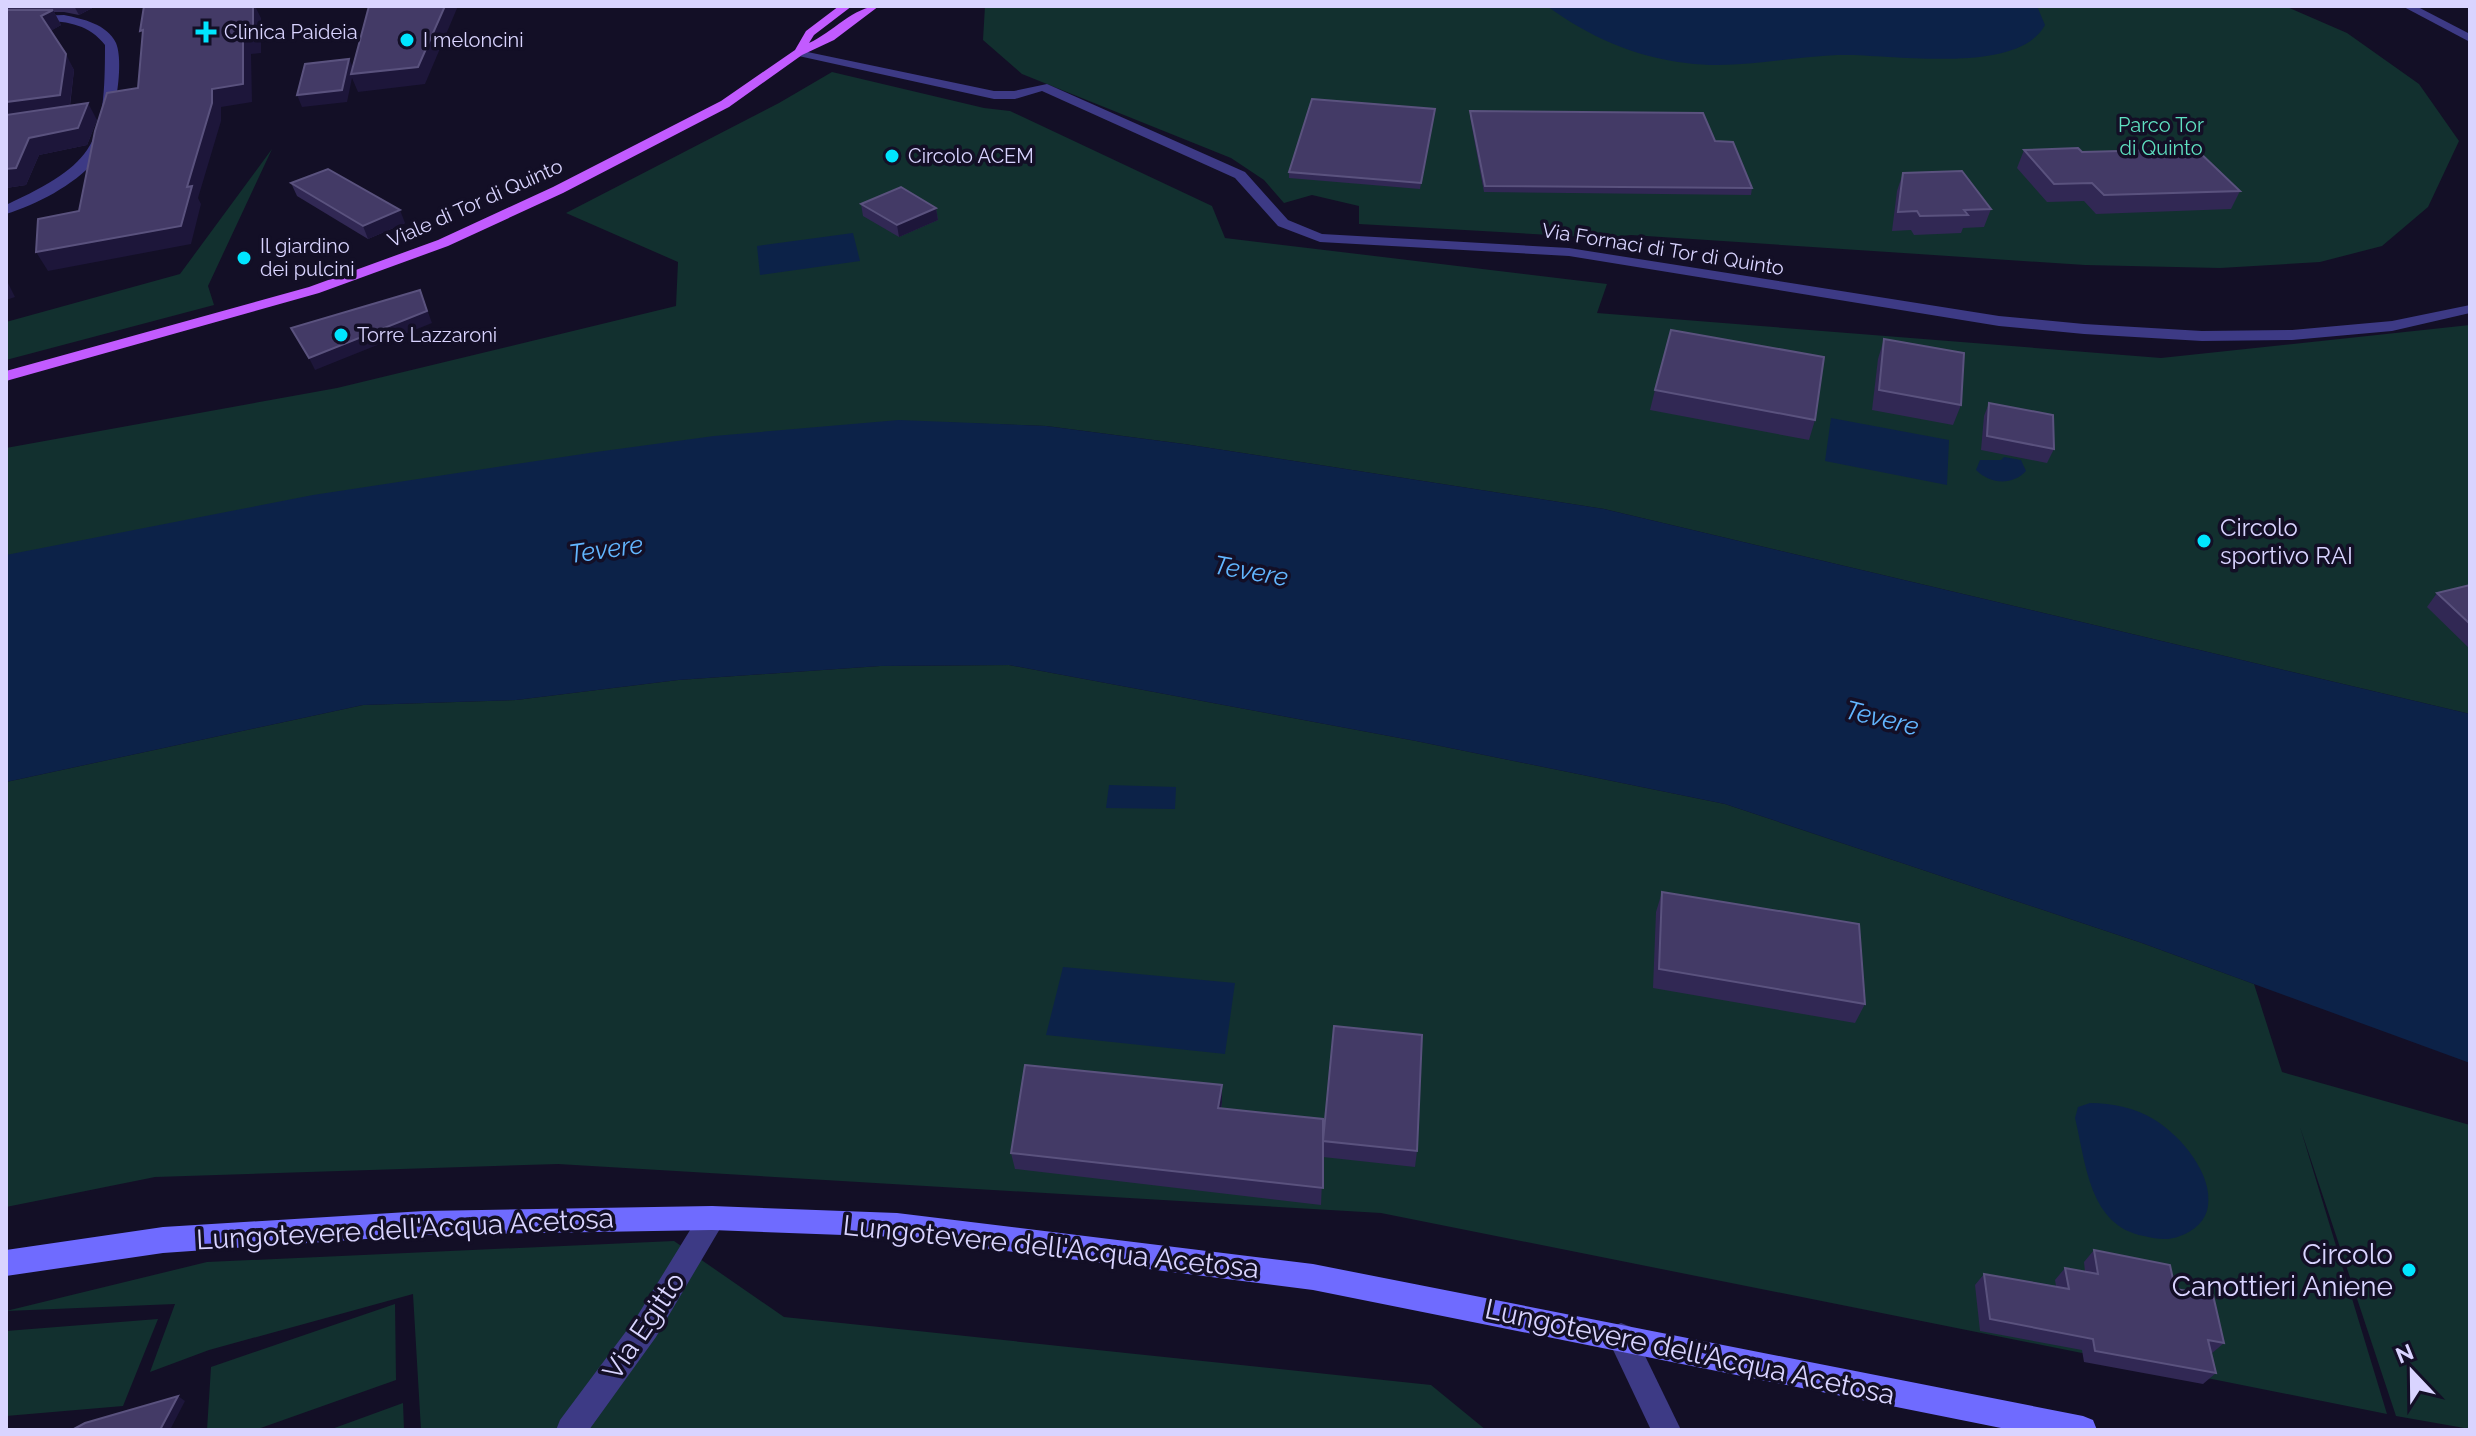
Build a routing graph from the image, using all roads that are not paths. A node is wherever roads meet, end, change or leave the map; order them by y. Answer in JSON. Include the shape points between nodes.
{"nodes":[{"id":1,"x":846,"y":6,"type":"edge"},
{"id":2,"x":873,"y":6,"type":"edge"},
{"id":3,"x":2408,"y":6,"type":"edge"},
{"id":4,"x":6,"y":20,"type":"edge"},
{"id":5,"x":2470,"y":39,"type":"edge"},
{"id":6,"x":798,"y":53,"type":"junction"},
{"id":7,"x":106,"y":112,"type":"junction"},
{"id":8,"x":92,"y":114,"type":"dead end"},
{"id":9,"x":6,"y":210,"type":"edge"},
{"id":10,"x":2470,"y":309,"type":"edge"},
{"id":11,"x":6,"y":376,"type":"edge"},
{"id":12,"x":712,"y":1218,"type":"junction"},
{"id":13,"x":6,"y":1263,"type":"edge"},
{"id":14,"x":1621,"y":1337,"type":"junction"},
{"id":15,"x":570,"y":1430,"type":"edge"},
{"id":16,"x":1667,"y":1430,"type":"edge"},
{"id":17,"x":2083,"y":1430,"type":"edge"}],
"edges":[{"from":1,"to":6,"type":"main road","name":"Viale di Tor di Quinto","via":[[810,33]]},
{"from":2,"to":6,"type":"main road","name":"Viale di Tor di Quinto","via":[[830,38]]},
{"from":3,"to":5,"type":"street"},
{"from":4,"to":7,"type":"street","via":[[81,21],[107,38],[111,45]]},
{"from":6,"to":10,"type":"street","name":"Via Fornaci di Tor di Quinto","via":[[994,95],[1043,87],[1240,175],[1283,223],[1320,238],[1569,252],[1986,319],[2084,329],[2292,335],[2392,326]]},
{"from":6,"to":11,"type":"main road","name":"Viale di Tor di Quinto","via":[[742,94],[678,130],[415,254],[314,290]]},
{"from":7,"to":8,"type":"street"},
{"from":7,"to":9,"type":"street","via":[[103,138],[86,162]]},
{"from":12,"to":13,"type":"main road","name":"Lungotevere dell'Acqua Acetosa","via":[[306,1229],[163,1240]]},
{"from":12,"to":14,"type":"main road","name":"Lungotevere dell'Acqua Acetosa","via":[[897,1225],[1213,1262]]},
{"from":12,"to":15,"type":"street","name":"Via Egitto","via":[[637,1343]]},
{"from":14,"to":16,"type":"street"},
{"from":14,"to":17,"type":"main road","name":"Lungotevere dell'Acqua Acetosa"}]}
